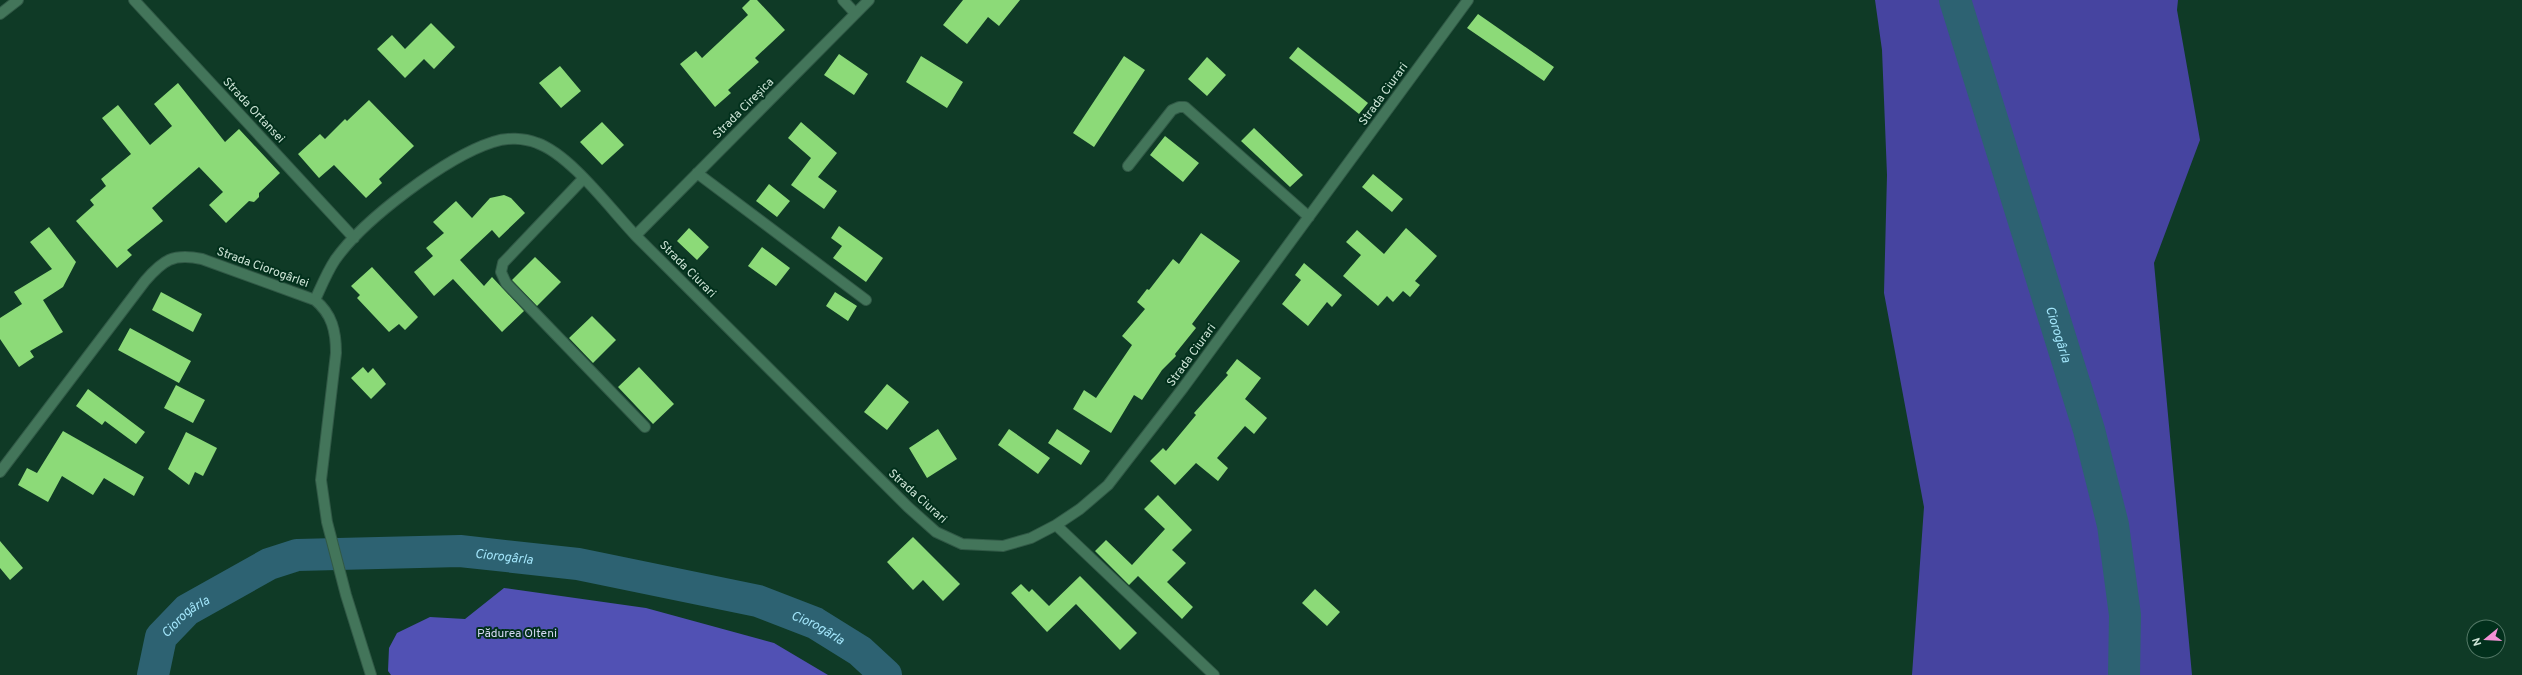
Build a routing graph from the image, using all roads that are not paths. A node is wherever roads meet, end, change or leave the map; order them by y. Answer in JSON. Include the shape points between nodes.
{"nodes":[{"id":1,"x":18,"y":0,"type":"edge"},
{"id":2,"x":134,"y":0,"type":"edge"},
{"id":3,"x":843,"y":0,"type":"edge"},
{"id":4,"x":868,"y":0,"type":"edge"},
{"id":5,"x":1468,"y":0,"type":"edge"},
{"id":6,"x":855,"y":13,"type":"junction"},
{"id":7,"x":0,"y":14,"type":"edge"},
{"id":8,"x":1128,"y":166,"type":"dead end"},
{"id":9,"x":696,"y":173,"type":"junction"},
{"id":10,"x":583,"y":179,"type":"junction"},
{"id":11,"x":1309,"y":217,"type":"junction"},
{"id":12,"x":636,"y":235,"type":"junction"},
{"id":13,"x":354,"y":238,"type":"junction"},
{"id":14,"x":315,"y":300,"type":"junction"},
{"id":15,"x":866,"y":300,"type":"dead end"},
{"id":16,"x":645,"y":428,"type":"dead end"},
{"id":17,"x":0,"y":472,"type":"edge"},
{"id":18,"x":1056,"y":525,"type":"junction"},
{"id":19,"x":372,"y":675,"type":"edge"},
{"id":20,"x":1214,"y":675,"type":"edge"}],
"edges":[{"from":1,"to":7,"type":"street"},
{"from":2,"to":13,"type":"street","name":"Strada Ortansei"},
{"from":3,"to":6,"type":"street"},
{"from":4,"to":6,"type":"street","name":"Strada Cireșica"},
{"from":5,"to":11,"type":"street","name":"Strada Ciurari"},
{"from":6,"to":9,"type":"street","name":"Strada Cireșica"},
{"from":8,"to":11,"type":"street","via":[[1172,110],[1185,108]]},
{"from":9,"to":12,"type":"street","name":"Strada Cireșica"},
{"from":9,"to":15,"type":"street"},
{"from":10,"to":12,"type":"street","name":"Strada Ciurari"},
{"from":10,"to":13,"type":"street","name":"Strada Ciurari","via":[[555,153],[537,143],[510,138],[493,142],[439,170],[372,220]]},
{"from":10,"to":16,"type":"street","via":[[503,263],[501,272],[506,283]]},
{"from":11,"to":18,"type":"street","name":"Strada Ciurari","via":[[1184,388],[1108,485]]},
{"from":12,"to":18,"type":"street","name":"Strada Ciurari","via":[[936,532],[962,544],[1004,546],[1031,538]]},
{"from":13,"to":14,"type":"street","name":"Strada Ciurari","via":[[335,260]]},
{"from":14,"to":17,"type":"street","name":"Strada Ciorogârlei","via":[[202,259],[188,256],[164,261],[145,281]]},
{"from":14,"to":19,"type":"street","name":"Strada Ciorogârlei","via":[[332,320],[336,336],[321,480],[327,522],[346,595]]},
{"from":18,"to":20,"type":"street"}]}
